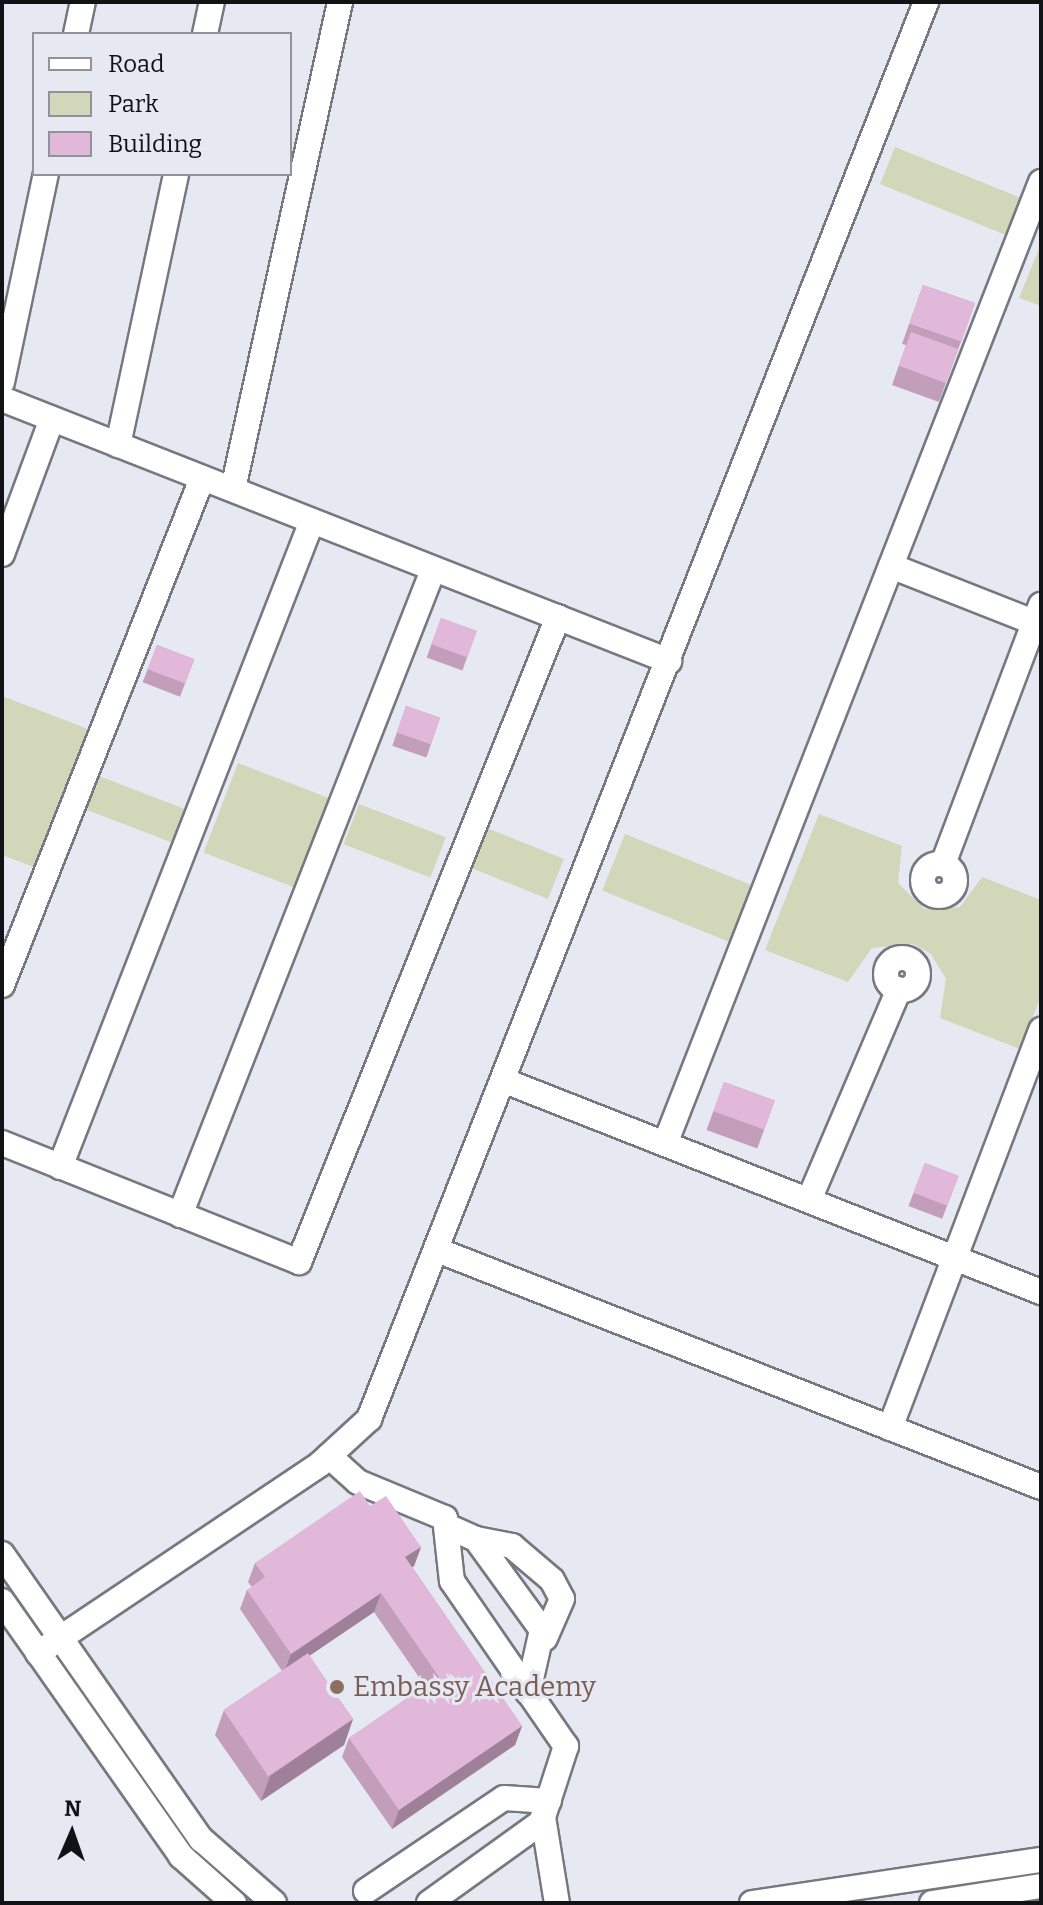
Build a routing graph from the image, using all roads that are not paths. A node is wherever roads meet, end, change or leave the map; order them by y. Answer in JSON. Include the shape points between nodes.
{"nodes":[{"id":1,"x":83,"y":2,"type":"edge"},
{"id":2,"x":212,"y":2,"type":"edge"},
{"id":3,"x":340,"y":2,"type":"edge"},
{"id":4,"x":926,"y":2,"type":"edge"},
{"id":5,"x":76,"y":32,"type":"edge"},
{"id":6,"x":205,"y":32,"type":"edge"},
{"id":7,"x":46,"y":176,"type":"edge"},
{"id":8,"x":176,"y":176,"type":"edge"},
{"id":9,"x":1041,"y":182,"type":"edge"},
{"id":10,"x":2,"y":382,"type":"edge"},
{"id":11,"x":2,"y":399,"type":"edge"},
{"id":12,"x":52,"y":419,"type":"junction"},
{"id":13,"x":118,"y":445,"type":"junction"},
{"id":14,"x":201,"y":481,"type":"junction"},
{"id":15,"x":233,"y":489,"type":"junction"},
{"id":16,"x":312,"y":521,"type":"junction"},
{"id":17,"x":2,"y":554,"type":"edge"},
{"id":18,"x":891,"y":566,"type":"junction"},
{"id":19,"x":433,"y":570,"type":"junction"},
{"id":20,"x":558,"y":617,"type":"junction"},
{"id":21,"x":1039,"y":618,"type":"edge"},
{"id":22,"x":669,"y":661,"type":"junction"},
{"id":23,"x":943,"y":864,"type":"dead end"},
{"id":24,"x":2,"y":985,"type":"edge"},
{"id":25,"x":899,"y":989,"type":"dead end"},
{"id":26,"x":1041,"y":1030,"type":"edge"},
{"id":27,"x":505,"y":1081,"type":"junction"},
{"id":28,"x":2,"y":1143,"type":"edge"},
{"id":29,"x":665,"y":1144,"type":"junction"},
{"id":30,"x":60,"y":1167,"type":"junction"},
{"id":31,"x":809,"y":1200,"type":"junction"},
{"id":32,"x":180,"y":1215,"type":"junction"},
{"id":33,"x":437,"y":1250,"type":"junction"},
{"id":34,"x":952,"y":1257,"type":"junction"},
{"id":35,"x":1041,"y":1292,"type":"edge"},
{"id":36,"x":890,"y":1428,"type":"junction"},
{"id":37,"x":329,"y":1456,"type":"junction"},
{"id":38,"x":1041,"y":1487,"type":"edge"},
{"id":39,"x":449,"y":1527,"type":"junction"},
{"id":40,"x":476,"y":1539,"type":"junction"},
{"id":41,"x":2,"y":1554,"type":"edge"},
{"id":42,"x":2,"y":1601,"type":"edge"},
{"id":43,"x":545,"y":1638,"type":"junction"},
{"id":44,"x":61,"y":1639,"type":"junction"},
{"id":45,"x":38,"y":1653,"type":"junction"},
{"id":46,"x":528,"y":1692,"type":"junction"},
{"id":47,"x":546,"y":1811,"type":"junction"},
{"id":48,"x":1041,"y":1860,"type":"edge"},
{"id":49,"x":1041,"y":1886,"type":"edge"},
{"id":50,"x":366,"y":1891,"type":"dead end"},
{"id":51,"x":234,"y":1903,"type":"edge"},
{"id":52,"x":274,"y":1903,"type":"edge"},
{"id":53,"x":429,"y":1903,"type":"edge"},
{"id":54,"x":557,"y":1903,"type":"edge"},
{"id":55,"x":752,"y":1903,"type":"edge"},
{"id":56,"x":932,"y":1903,"type":"edge"}],
"edges":[{"from":1,"to":5,"type":"street"},
{"from":2,"to":6,"type":"street"},
{"from":3,"to":15,"type":"street"},
{"from":4,"to":22,"type":"street"},
{"from":7,"to":10,"type":"street"},
{"from":8,"to":13,"type":"street"},
{"from":9,"to":18,"type":"street"},
{"from":11,"to":12,"type":"street"},
{"from":12,"to":13,"type":"street"},
{"from":12,"to":17,"type":"street"},
{"from":13,"to":14,"type":"street"},
{"from":14,"to":15,"type":"street"},
{"from":14,"to":24,"type":"street"},
{"from":15,"to":16,"type":"street"},
{"from":16,"to":19,"type":"street"},
{"from":16,"to":30,"type":"street"},
{"from":18,"to":21,"type":"street"},
{"from":18,"to":29,"type":"street"},
{"from":19,"to":20,"type":"street"},
{"from":19,"to":32,"type":"street"},
{"from":20,"to":22,"type":"street"},
{"from":20,"to":32,"type":"street","via":[[299,1262]]},
{"from":21,"to":23,"type":"street"},
{"from":22,"to":27,"type":"street"},
{"from":25,"to":31,"type":"street"},
{"from":26,"to":34,"type":"street"},
{"from":27,"to":29,"type":"street"},
{"from":27,"to":33,"type":"street"},
{"from":28,"to":30,"type":"street"},
{"from":29,"to":31,"type":"street"},
{"from":30,"to":32,"type":"street"},
{"from":31,"to":34,"type":"street"},
{"from":33,"to":36,"type":"street"},
{"from":33,"to":37,"type":"street","via":[[369,1419]]},
{"from":34,"to":35,"type":"street"},
{"from":34,"to":36,"type":"street"},
{"from":36,"to":38,"type":"street"},
{"from":37,"to":39,"type":"street","via":[[358,1482]]},
{"from":37,"to":44,"type":"street"},
{"from":39,"to":40,"type":"street"},
{"from":39,"to":46,"type":"street","via":[[452,1581]]},
{"from":40,"to":43,"type":"street"},
{"from":40,"to":43,"type":"street","via":[[512,1546],[552,1580],[562,1599]]},
{"from":41,"to":44,"type":"street"},
{"from":42,"to":45,"type":"street"},
{"from":43,"to":46,"type":"street"},
{"from":44,"to":45,"type":"street"},
{"from":44,"to":52,"type":"street","via":[[201,1839]]},
{"from":45,"to":51,"type":"street","via":[[181,1856]]},
{"from":46,"to":47,"type":"street","via":[[566,1746]]},
{"from":47,"to":50,"type":"street","via":[[504,1798]]},
{"from":47,"to":53,"type":"street"},
{"from":47,"to":54,"type":"street"},
{"from":48,"to":55,"type":"street"},
{"from":49,"to":56,"type":"street"}]}
